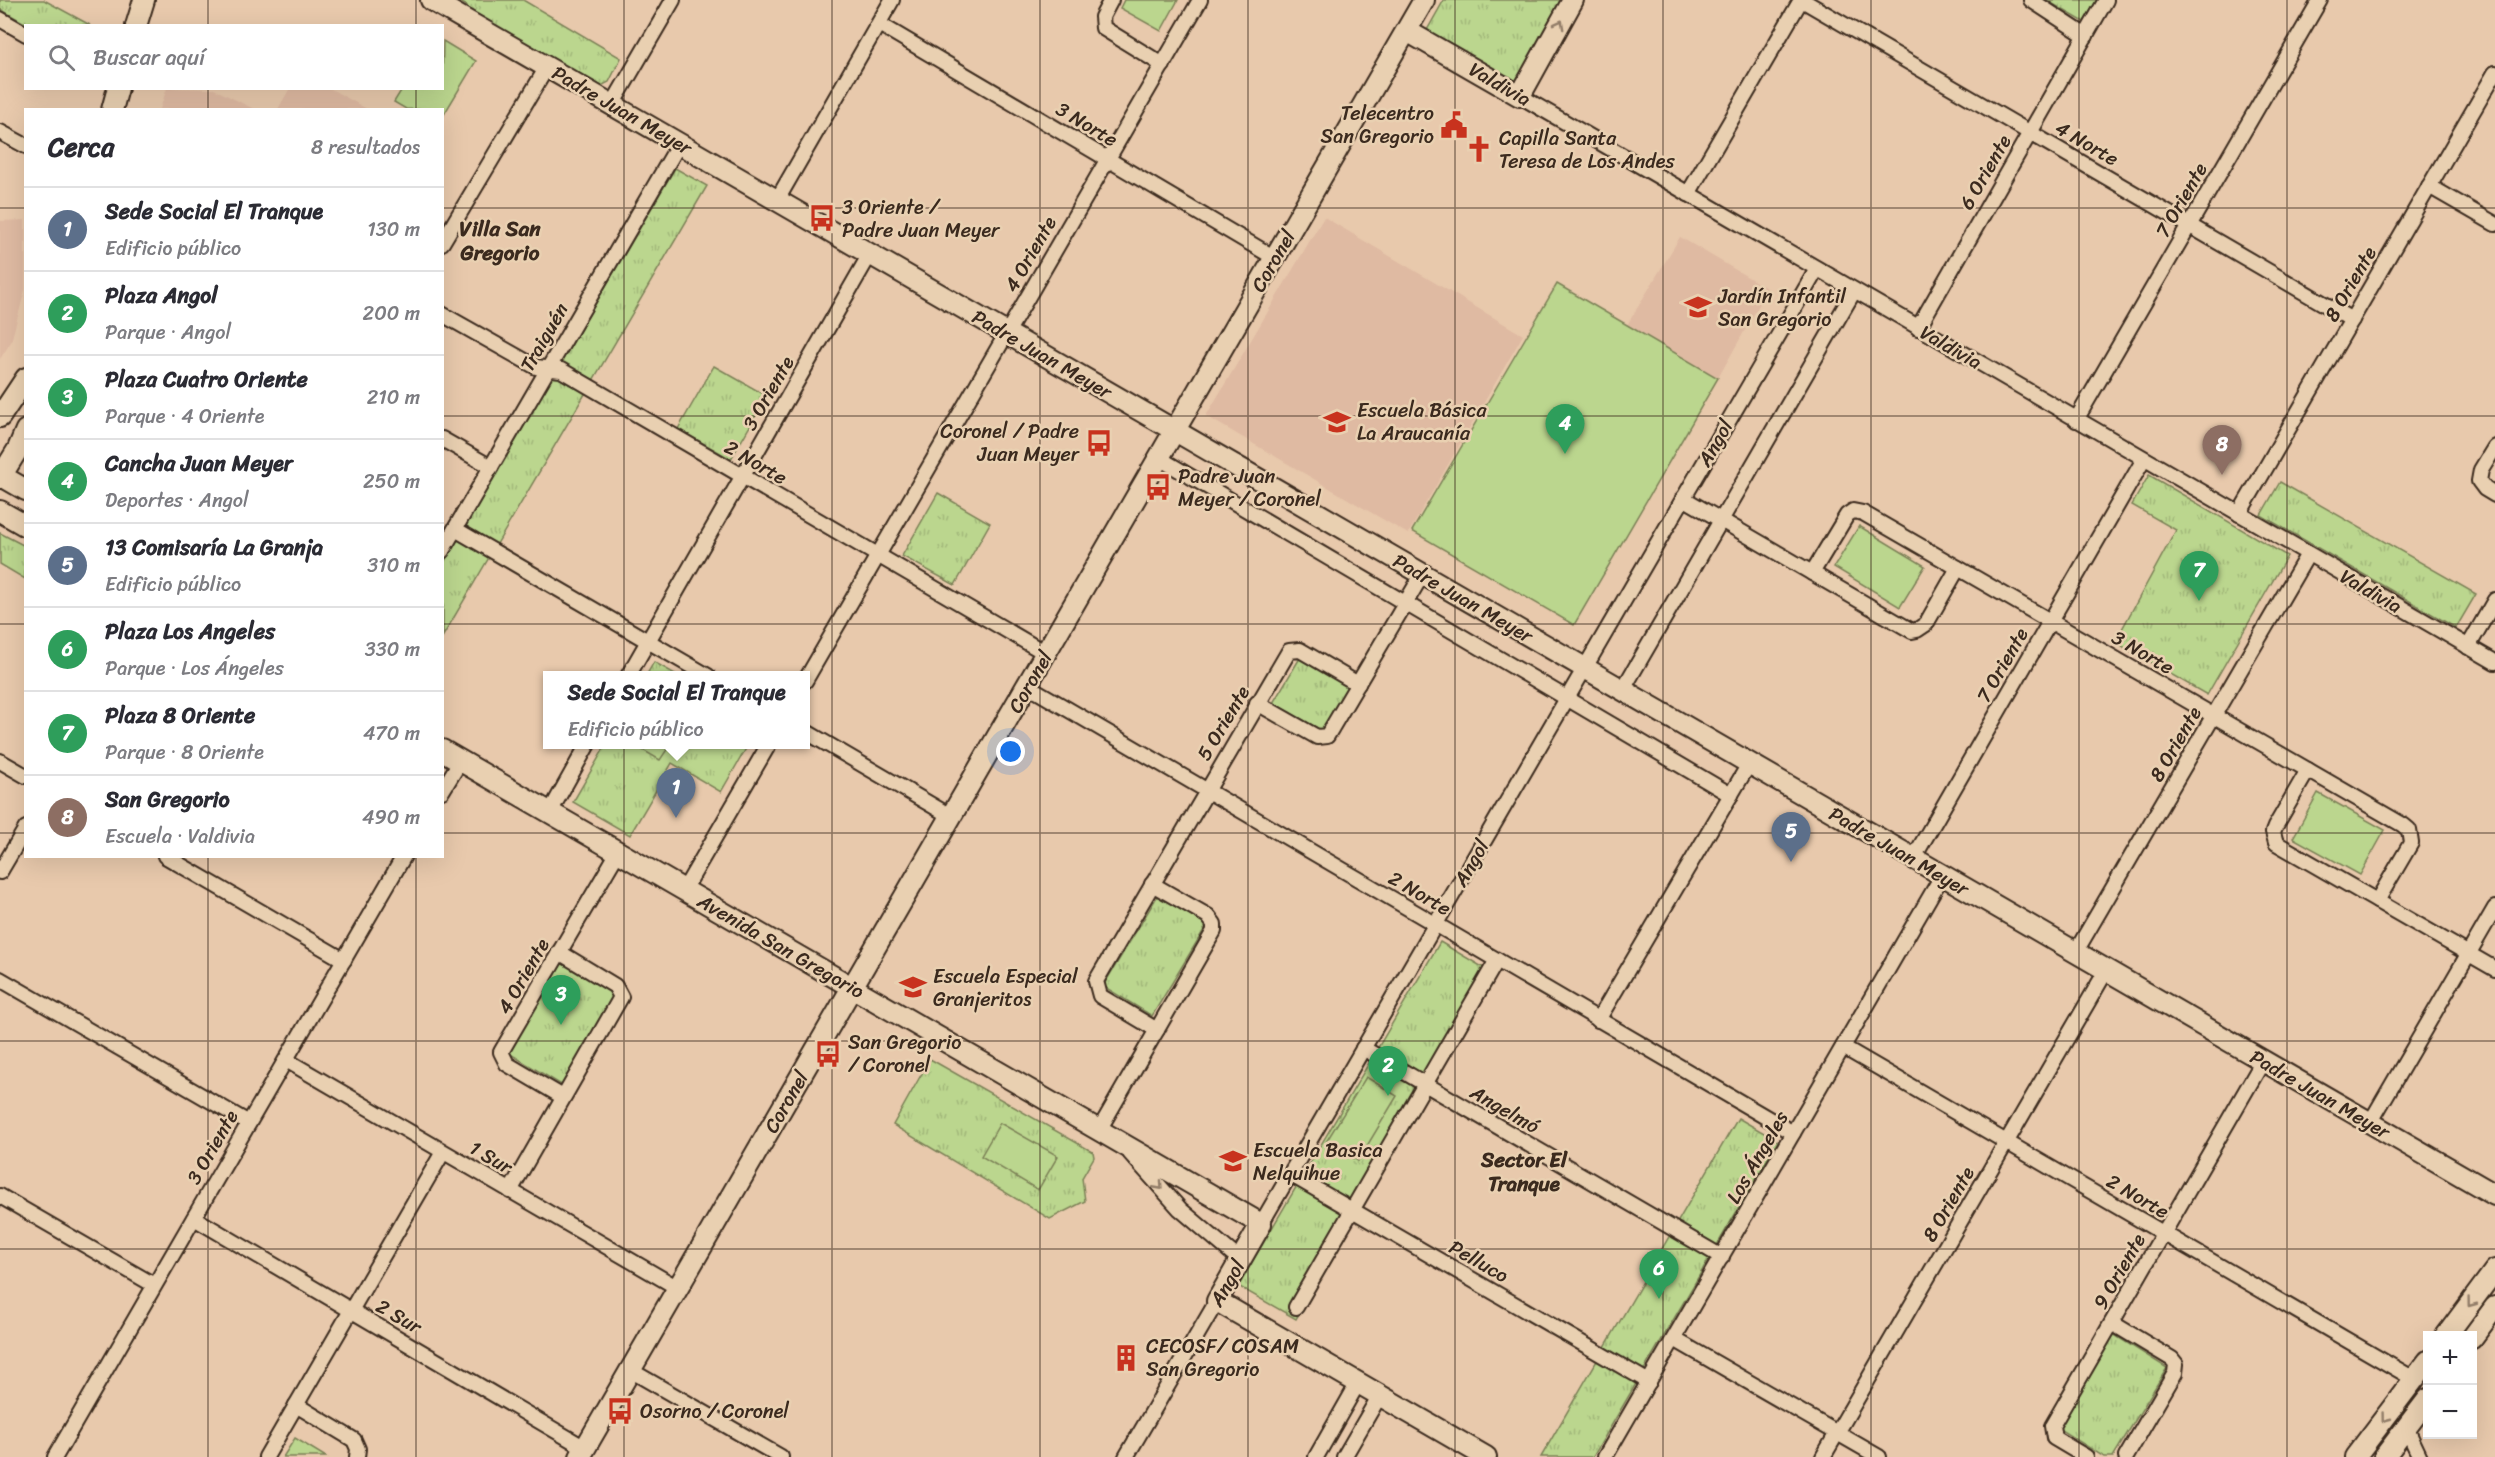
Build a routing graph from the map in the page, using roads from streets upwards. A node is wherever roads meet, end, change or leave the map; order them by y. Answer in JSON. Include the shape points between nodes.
{"nodes":[{"id":1,"x":144,"y":0,"type":"edge"},
{"id":2,"x":432,"y":0,"type":"edge"},
{"id":3,"x":673,"y":0,"type":"edge"},
{"id":4,"x":892,"y":0,"type":"edge"},
{"id":5,"x":1111,"y":0,"type":"edge"},
{"id":6,"x":1200,"y":0,"type":"edge"},
{"id":7,"x":1424,"y":0,"type":"edge"},
{"id":8,"x":1573,"y":0,"type":"edge"},
{"id":9,"x":1801,"y":0,"type":"edge"},
{"id":10,"x":2031,"y":0,"type":"edge"},
{"id":11,"x":2106,"y":0,"type":"edge"},
{"id":12,"x":2320,"y":0,"type":"edge"},
{"id":13,"x":456,"y":6,"type":"edge"},
{"id":14,"x":0,"y":19,"type":"edge"},
{"id":15,"x":137,"y":24,"type":"edge"},
{"id":16,"x":879,"y":24,"type":"junction"},
{"id":17,"x":1407,"y":31,"type":"junction"},
{"id":18,"x":24,"y":33,"type":"edge"},
{"id":19,"x":2086,"y":36,"type":"junction"},
{"id":20,"x":1163,"y":65,"type":"junction"},
{"id":21,"x":547,"y":67,"type":"junction"},
{"id":22,"x":2495,"y":73,"type":"edge"},
{"id":23,"x":117,"y":90,"type":"edge"},
{"id":24,"x":1520,"y":96,"type":"junction"},
{"id":25,"x":612,"y":105,"type":"junction"},
{"id":26,"x":113,"y":108,"type":"edge"},
{"id":27,"x":0,"y":132,"type":"edge"},
{"id":28,"x":2030,"y":133,"type":"junction"},
{"id":29,"x":679,"y":144,"type":"junction"},
{"id":30,"x":24,"y":145,"type":"edge"},
{"id":31,"x":1108,"y":159,"type":"junction"},
{"id":32,"x":2429,"y":186,"type":"junction"},
{"id":33,"x":1689,"y":194,"type":"junction"},
{"id":34,"x":777,"y":200,"type":"junction"},
{"id":35,"x":2495,"y":224,"type":"edge"},
{"id":36,"x":2189,"y":226,"type":"junction"},
{"id":37,"x":444,"y":240,"type":"edge"},
{"id":38,"x":870,"y":254,"type":"junction"},
{"id":39,"x":1275,"y":258,"type":"junction"},
{"id":40,"x":1817,"y":269,"type":"junction"},
{"id":41,"x":1854,"y":291,"type":"junction"},
{"id":42,"x":444,"y":316,"type":"edge"},
{"id":43,"x":2352,"y":320,"type":"junction"},
{"id":44,"x":1918,"y":328,"type":"junction"},
{"id":45,"x":1006,"y":333,"type":"junction"},
{"id":46,"x":548,"y":369,"type":"junction"},
{"id":47,"x":24,"y":381,"type":"edge"},
{"id":48,"x":0,"y":417,"type":"edge"},
{"id":49,"x":2076,"y":420,"type":"junction"},
{"id":50,"x":1174,"y":431,"type":"junction"},
{"id":51,"x":24,"y":435,"type":"edge"},
{"id":52,"x":444,"y":440,"type":"edge"},
{"id":53,"x":2495,"y":447,"type":"edge"},
{"id":54,"x":1159,"y":458,"type":"junction"},
{"id":55,"x":2144,"y":459,"type":"junction"},
{"id":56,"x":491,"y":467,"type":"junction"},
{"id":57,"x":0,"y":476,"type":"edge"},
{"id":58,"x":742,"y":476,"type":"junction"},
{"id":59,"x":24,"y":489,"type":"edge"},
{"id":60,"x":2495,"y":495,"type":"edge"},
{"id":61,"x":1683,"y":498,"type":"junction"},
{"id":62,"x":0,"y":511,"type":"edge"},
{"id":63,"x":2239,"y":514,"type":"junction"},
{"id":64,"x":1721,"y":520,"type":"junction"},
{"id":65,"x":24,"y":525,"type":"edge"},
{"id":66,"x":455,"y":529,"type":"junction"},
{"id":67,"x":444,"y":547,"type":"edge"},
{"id":68,"x":2308,"y":554,"type":"junction"},
{"id":69,"x":878,"y":555,"type":"junction"},
{"id":70,"x":1958,"y":568,"type":"junction"},
{"id":71,"x":1812,"y":573,"type":"junction"},
{"id":72,"x":1422,"y":575,"type":"junction"},
{"id":73,"x":2495,"y":600,"type":"edge"},
{"id":74,"x":1406,"y":603,"type":"junction"},
{"id":75,"x":2050,"y":621,"type":"junction"},
{"id":76,"x":648,"y":641,"type":"junction"},
{"id":77,"x":2468,"y":647,"type":"junction"},
{"id":78,"x":1047,"y":654,"type":"junction"},
{"id":79,"x":2495,"y":662,"type":"edge"},
{"id":80,"x":1584,"y":669,"type":"junction"},
{"id":81,"x":630,"y":671,"type":"edge"},
{"id":82,"x":701,"y":671,"type":"edge"},
{"id":83,"x":810,"y":672,"type":"edge"},
{"id":84,"x":1358,"y":684,"type":"junction"},
{"id":85,"x":1028,"y":686,"type":"junction"},
{"id":86,"x":1622,"y":691,"type":"junction"},
{"id":87,"x":1567,"y":699,"type":"junction"},
{"id":88,"x":1257,"y":703,"type":"junction"},
{"id":89,"x":2214,"y":715,"type":"junction"},
{"id":90,"x":810,"y":734,"type":"edge"},
{"id":91,"x":585,"y":749,"type":"edge"},
{"id":92,"x":765,"y":749,"type":"edge"},
{"id":93,"x":444,"y":751,"type":"edge"},
{"id":94,"x":460,"y":760,"type":"junction"},
{"id":95,"x":0,"y":761,"type":"edge"},
{"id":96,"x":1749,"y":764,"type":"junction"},
{"id":97,"x":2308,"y":770,"type":"junction"},
{"id":98,"x":24,"y":775,"type":"edge"},
{"id":99,"x":444,"y":788,"type":"edge"},
{"id":100,"x":1206,"y":790,"type":"junction"},
{"id":101,"x":1731,"y":795,"type":"junction"},
{"id":102,"x":550,"y":812,"type":"junction"},
{"id":103,"x":952,"y":817,"type":"junction"},
{"id":104,"x":24,"y":831,"type":"edge"},
{"id":105,"x":618,"y":852,"type":"junction"},
{"id":106,"x":172,"y":858,"type":"edge"},
{"id":107,"x":403,"y":858,"type":"edge"},
{"id":108,"x":1913,"y":859,"type":"junction"},
{"id":109,"x":187,"y":862,"type":"edge"},
{"id":110,"x":0,"y":872,"type":"edge"},
{"id":111,"x":1942,"y":876,"type":"junction"},
{"id":112,"x":1152,"y":884,"type":"junction"},
{"id":113,"x":684,"y":890,"type":"junction"},
{"id":114,"x":2377,"y":901,"type":"junction"},
{"id":115,"x":2495,"y":908,"type":"edge"},
{"id":116,"x":1435,"y":924,"type":"junction"},
{"id":117,"x":559,"y":952,"type":"junction"},
{"id":118,"x":2075,"y":953,"type":"junction"},
{"id":119,"x":2469,"y":954,"type":"junction"},
{"id":120,"x":344,"y":960,"type":"junction"},
{"id":121,"x":1497,"y":960,"type":"junction"},
{"id":122,"x":2495,"y":969,"type":"edge"},
{"id":123,"x":2106,"y":971,"type":"junction"},
{"id":124,"x":0,"y":979,"type":"edge"},
{"id":125,"x":852,"y":987,"type":"junction"},
{"id":126,"x":1598,"y":1020,"type":"junction"},
{"id":127,"x":1157,"y":1030,"type":"junction"},
{"id":128,"x":1843,"y":1047,"type":"junction"},
{"id":129,"x":1363,"y":1048,"type":"junction"},
{"id":130,"x":286,"y":1060,"type":"junction"},
{"id":131,"x":2263,"y":1061,"type":"junction"},
{"id":132,"x":1425,"y":1084,"type":"junction"},
{"id":133,"x":563,"y":1098,"type":"junction"},
{"id":134,"x":249,"y":1124,"type":"junction"},
{"id":135,"x":2370,"y":1124,"type":"junction"},
{"id":136,"x":1099,"y":1130,"type":"junction"},
{"id":137,"x":1793,"y":1133,"type":"junction"},
{"id":138,"x":1120,"y":1142,"type":"junction"},
{"id":139,"x":2006,"y":1142,"type":"junction"},
{"id":140,"x":443,"y":1152,"type":"junction"},
{"id":141,"x":1290,"y":1174,"type":"junction"},
{"id":142,"x":1195,"y":1186,"type":"junction"},
{"id":143,"x":510,"y":1191,"type":"junction"},
{"id":144,"x":2495,"y":1195,"type":"edge"},
{"id":145,"x":0,"y":1196,"type":"edge"},
{"id":146,"x":1180,"y":1209,"type":"junction"},
{"id":147,"x":1353,"y":1209,"type":"junction"},
{"id":148,"x":194,"y":1218,"type":"junction"},
{"id":149,"x":1261,"y":1224,"type":"junction"},
{"id":150,"x":2163,"y":1233,"type":"junction"},
{"id":151,"x":1722,"y":1257,"type":"junction"},
{"id":152,"x":1240,"y":1261,"type":"junction"},
{"id":153,"x":2495,"y":1270,"type":"edge"},
{"id":154,"x":154,"y":1285,"type":"junction"},
{"id":155,"x":678,"y":1288,"type":"junction"},
{"id":156,"x":1217,"y":1301,"type":"junction"},
{"id":157,"x":1296,"y":1307,"type":"dead end"},
{"id":158,"x":2495,"y":1307,"type":"edge"},
{"id":159,"x":351,"y":1310,"type":"junction"},
{"id":160,"x":2112,"y":1323,"type":"junction"},
{"id":161,"x":2449,"y":1331,"type":"edge"},
{"id":162,"x":2477,"y":1331,"type":"edge"},
{"id":163,"x":1674,"y":1339,"type":"junction"},
{"id":164,"x":2423,"y":1367,"type":"edge"},
{"id":165,"x":630,"y":1370,"type":"junction"},
{"id":166,"x":2414,"y":1379,"type":"junction"},
{"id":167,"x":1649,"y":1382,"type":"junction"},
{"id":168,"x":1358,"y":1383,"type":"junction"},
{"id":169,"x":1380,"y":1395,"type":"junction"},
{"id":170,"x":2423,"y":1404,"type":"edge"},
{"id":171,"x":296,"y":1405,"type":"junction"},
{"id":172,"x":2406,"y":1427,"type":"junction"},
{"id":173,"x":1837,"y":1433,"type":"junction"},
{"id":174,"x":582,"y":1452,"type":"edge"},
{"id":175,"x":55,"y":1457,"type":"edge"},
{"id":176,"x":266,"y":1457,"type":"edge"},
{"id":177,"x":357,"y":1457,"type":"edge"},
{"id":178,"x":781,"y":1457,"type":"edge"},
{"id":179,"x":1126,"y":1457,"type":"edge"},
{"id":180,"x":1316,"y":1457,"type":"edge"},
{"id":181,"x":1344,"y":1457,"type":"edge"},
{"id":182,"x":1486,"y":1457,"type":"edge"},
{"id":183,"x":1605,"y":1457,"type":"edge"},
{"id":184,"x":1823,"y":1457,"type":"edge"},
{"id":185,"x":1879,"y":1457,"type":"edge"},
{"id":186,"x":2085,"y":1457,"type":"edge"},
{"id":187,"x":2126,"y":1457,"type":"edge"},
{"id":188,"x":2355,"y":1457,"type":"edge"},
{"id":189,"x":2384,"y":1457,"type":"edge"},
{"id":190,"x":2420,"y":1457,"type":"edge"}],
"edges":[{"from":1,"to":15,"type":"street"},
{"from":2,"to":13,"type":"street","name":"Padre Juan Meyer"},
{"from":3,"to":25,"type":"street"},
{"from":4,"to":16,"type":"street"},
{"from":5,"to":20,"type":"street","via":[[1102,17],[1103,28]]},
{"from":6,"to":20,"type":"street","name":"4 Oriente"},
{"from":7,"to":17,"type":"street","name":"Coronel"},
{"from":24,"to":8,"type":"street","one_way":true},
{"from":9,"to":28,"type":"street","name":"4 Norte"},
{"from":9,"to":33,"type":"street"},
{"from":10,"to":19,"type":"street"},
{"from":11,"to":19,"type":"street","name":"6 Oriente"},
{"from":12,"to":36,"type":"street","name":"7 Oriente"},
{"from":13,"to":21,"type":"street","name":"Padre Juan Meyer"},
{"from":14,"to":18,"type":"street"},
{"from":16,"to":31,"type":"street","name":"3 Norte"},
{"from":16,"to":34,"type":"street"},
{"from":17,"to":24,"type":"street","name":"Valdivia"},
{"from":17,"to":39,"type":"street","name":"Coronel"},
{"from":19,"to":28,"type":"street","name":"6 Oriente"},
{"from":20,"to":31,"type":"street","name":"4 Oriente"},
{"from":21,"to":25,"type":"street","name":"Padre Juan Meyer"},
{"from":21,"to":37,"type":"street"},
{"from":22,"to":32,"type":"street","name":"8 Oriente"},
{"from":23,"to":26,"type":"street"},
{"from":24,"to":33,"type":"street","name":"Valdivia"},
{"from":25,"to":29,"type":"street","name":"Padre Juan Meyer"},
{"from":27,"to":30,"type":"street"},
{"from":28,"to":36,"type":"street","name":"4 Norte"},
{"from":28,"to":44,"type":"street","name":"6 Oriente"},
{"from":29,"to":34,"type":"street","name":"Padre Juan Meyer"},
{"from":29,"to":46,"type":"street","name":"Traiguén"},
{"from":31,"to":39,"type":"street","name":"3 Norte"},
{"from":31,"to":45,"type":"street","name":"4 Oriente"},
{"from":32,"to":35,"type":"street"},
{"from":32,"to":43,"type":"street","name":"8 Oriente"},
{"from":33,"to":40,"type":"street","name":"Valdivia"},
{"from":34,"to":38,"type":"street","name":"Padre Juan Meyer"},
{"from":36,"to":43,"type":"street","name":"4 Norte"},
{"from":36,"to":49,"type":"street","name":"7 Oriente"},
{"from":38,"to":45,"type":"street","name":"Padre Juan Meyer"},
{"from":38,"to":58,"type":"street","name":"3 Oriente"},
{"from":39,"to":50,"type":"street","name":"Coronel"},
{"from":40,"to":41,"type":"street","name":"Valdivia"},
{"from":40,"to":61,"type":"street","name":"Angol"},
{"from":41,"to":44,"type":"street","name":"Valdivia"},
{"from":41,"to":64,"type":"street"},
{"from":42,"to":46,"type":"street","name":"2 Norte","via":[[536,367]]},
{"from":43,"to":63,"type":"street","name":"8 Oriente"},
{"from":44,"to":49,"type":"street","name":"Valdivia"},
{"from":45,"to":50,"type":"street","name":"Padre Juan Meyer"},
{"from":45,"to":69,"type":"street","name":"4 Oriente"},
{"from":46,"to":56,"type":"street","name":"Traiguén"},
{"from":46,"to":58,"type":"street","name":"2 Norte","via":[[561,370]]},
{"from":47,"to":48,"type":"street"},
{"from":49,"to":55,"type":"street","name":"Valdivia"},
{"from":50,"to":54,"type":"street","name":"Coronel"},
{"from":50,"to":72,"type":"street","name":"Padre Juan Meyer"},
{"from":51,"to":57,"type":"street"},
{"from":52,"to":56,"type":"street"},
{"from":53,"to":60,"type":"street","via":[[2479,475],[2481,486]]},
{"from":54,"to":74,"type":"street","name":"Padre Juan Meyer"},
{"from":54,"to":78,"type":"street","name":"Coronel"},
{"from":55,"to":63,"type":"street","name":"Valdivia"},
{"from":55,"to":75,"type":"street","name":"7 Oriente"},
{"from":56,"to":66,"type":"street","name":"Traiguén"},
{"from":57,"to":59,"type":"street"},
{"from":58,"to":69,"type":"street","name":"2 Norte"},
{"from":58,"to":76,"type":"street","name":"3 Oriente"},
{"from":61,"to":64,"type":"street"},
{"from":61,"to":80,"type":"street","name":"Angol"},
{"from":62,"to":65,"type":"street"},
{"from":63,"to":68,"type":"street","name":"Valdivia"},
{"from":64,"to":71,"type":"street"},
{"from":64,"to":86,"type":"street"},
{"from":66,"to":67,"type":"street","name":"Traiguén"},
{"from":66,"to":76,"type":"street"},
{"from":68,"to":77,"type":"street","name":"Valdivia"},
{"from":68,"to":89,"type":"street","name":"8 Oriente"},
{"from":69,"to":78,"type":"street","name":"2 Norte"},
{"from":69,"to":83,"type":"street","name":"4 Oriente"},
{"from":70,"to":71,"type":"street","name":"3 Norte","via":[[1854,511],[1847,515]]},
{"from":70,"to":71,"type":"street","via":[[1926,624],[1917,630],[1907,628]]},
{"from":70,"to":75,"type":"street","name":"3 Norte"},
{"from":72,"to":74,"type":"street"},
{"from":72,"to":80,"type":"street","name":"Padre Juan Meyer"},
{"from":73,"to":77,"type":"street"},
{"from":74,"to":84,"type":"street"},
{"from":74,"to":87,"type":"street","name":"Padre Juan Meyer"},
{"from":75,"to":89,"type":"street","name":"3 Norte"},
{"from":75,"to":108,"type":"street","name":"7 Oriente"},
{"from":76,"to":81,"type":"street","name":"3 Oriente"},
{"from":76,"to":82,"type":"street"},
{"from":77,"to":79,"type":"street","name":"Valdivia"},
{"from":78,"to":85,"type":"street","name":"Coronel"},
{"from":80,"to":86,"type":"street","name":"Padre Juan Meyer"},
{"from":80,"to":87,"type":"street","name":"Angol"},
{"from":84,"to":88,"type":"street","via":[[1324,738]]},
{"from":84,"to":88,"type":"street","name":"5 Oriente","via":[[1293,649],[1286,654]]},
{"from":85,"to":100,"type":"street","name":"2 Norte"},
{"from":85,"to":103,"type":"street","name":"Coronel"},
{"from":86,"to":96,"type":"street","name":"Padre Juan Meyer"},
{"from":87,"to":101,"type":"street","name":"Padre Juan Meyer"},
{"from":87,"to":116,"type":"street","name":"Angol"},
{"from":88,"to":100,"type":"street","name":"5 Oriente"},
{"from":89,"to":97,"type":"street","name":"3 Norte"},
{"from":89,"to":118,"type":"street","name":"8 Oriente"},
{"from":90,"to":103,"type":"street"},
{"from":91,"to":102,"type":"street"},
{"from":92,"to":113,"type":"street"},
{"from":93,"to":94,"type":"street","name":"Avenida San Gregorio"},
{"from":94,"to":99,"type":"street"},
{"from":94,"to":102,"type":"street","name":"Avenida San Gregorio"},
{"from":95,"to":98,"type":"street"},
{"from":96,"to":101,"type":"street"},
{"from":96,"to":108,"type":"street","name":"Padre Juan Meyer"},
{"from":97,"to":114,"type":"street","name":"3 Norte","via":[[2409,830],[2411,843]]},
{"from":97,"to":114,"type":"street","via":[[2275,827],[2273,838],[2281,847]]},
{"from":100,"to":112,"type":"street","name":"5 Oriente"},
{"from":100,"to":116,"type":"street","name":"2 Norte"},
{"from":101,"to":126,"type":"street"},
{"from":102,"to":105,"type":"street","name":"Avenida San Gregorio"},
{"from":103,"to":125,"type":"street","name":"Coronel"},
{"from":104,"to":110,"type":"street"},
{"from":105,"to":113,"type":"street","name":"Avenida San Gregorio"},
{"from":105,"to":117,"type":"street","name":"4 Oriente"},
{"from":106,"to":109,"type":"street"},
{"from":107,"to":120,"type":"street","name":"3 Oriente"},
{"from":108,"to":111,"type":"street","name":"Padre Juan Meyer"},
{"from":109,"to":120,"type":"street"},
{"from":111,"to":118,"type":"street","name":"Padre Juan Meyer"},
{"from":111,"to":128,"type":"street","name":"Los Ángeles"},
{"from":112,"to":127,"type":"street","name":"5 Oriente","via":[[1096,985],[1100,996]]},
{"from":112,"to":127,"type":"street","via":[[1208,916],[1214,927]]},
{"from":113,"to":125,"type":"street","name":"Avenida San Gregorio"},
{"from":114,"to":119,"type":"street"},
{"from":115,"to":119,"type":"street"},
{"from":116,"to":121,"type":"street","name":"2 Norte"},
{"from":116,"to":129,"type":"street","name":"Angol"},
{"from":117,"to":133,"type":"street","name":"4 Oriente","via":[[501,1052],[507,1064]]},
{"from":117,"to":133,"type":"street","via":[[621,993]]},
{"from":118,"to":123,"type":"street","name":"Padre Juan Meyer"},
{"from":119,"to":122,"type":"street"},
{"from":119,"to":135,"type":"street"},
{"from":120,"to":130,"type":"street","name":"3 Oriente"},
{"from":121,"to":126,"type":"street","name":"2 Norte"},
{"from":121,"to":132,"type":"street"},
{"from":123,"to":131,"type":"street","name":"Padre Juan Meyer"},
{"from":123,"to":139,"type":"street","name":"8 Oriente"},
{"from":124,"to":134,"type":"street"},
{"from":125,"to":136,"type":"street","name":"Avenida San Gregorio"},
{"from":125,"to":155,"type":"street","name":"Coronel"},
{"from":126,"to":137,"type":"street","name":"2 Norte"},
{"from":127,"to":136,"type":"street"},
{"from":128,"to":137,"type":"street","name":"Los Ángeles"},
{"from":128,"to":139,"type":"street","name":"2 Norte"},
{"from":129,"to":132,"type":"street","name":"Angelmó"},
{"from":129,"to":141,"type":"street","name":"Angol"},
{"from":130,"to":134,"type":"street","name":"3 Oriente"},
{"from":130,"to":140,"type":"street","name":"1 Sur"},
{"from":131,"to":135,"type":"street","name":"Padre Juan Meyer"},
{"from":131,"to":150,"type":"street","name":"9 Oriente"},
{"from":132,"to":147,"type":"street"},
{"from":132,"to":151,"type":"street","name":"Angelmó"},
{"from":133,"to":143,"type":"street"},
{"from":134,"to":148,"type":"street","name":"3 Oriente"},
{"from":135,"to":144,"type":"street","name":"Padre Juan Meyer"},
{"from":136,"to":138,"type":"street","name":"Avenida San Gregorio"},
{"from":137,"to":151,"type":"street","name":"Los Ángeles"},
{"from":138,"to":142,"type":"street","name":"Avenida San Gregorio"},
{"from":138,"to":146,"type":"street","name":"Avenida San Gregorio","one_way":true},
{"from":139,"to":150,"type":"street","name":"2 Norte"},
{"from":139,"to":173,"type":"street","name":"8 Oriente"},
{"from":140,"to":143,"type":"street","name":"1 Sur"},
{"from":140,"to":159,"type":"street"},
{"from":141,"to":147,"type":"street","name":"Pelluco"},
{"from":141,"to":149,"type":"street","name":"Angol"},
{"from":142,"to":146,"type":"street"},
{"from":142,"to":149,"type":"street","name":"Avenida San Gregorio"},
{"from":143,"to":155,"type":"street","name":"1 Sur"},
{"from":145,"to":154,"type":"street"},
{"from":146,"to":152,"type":"street","name":"Avenida San Gregorio"},
{"from":147,"to":157,"type":"street"},
{"from":147,"to":167,"type":"street","name":"Pelluco"},
{"from":148,"to":154,"type":"street","name":"3 Oriente"},
{"from":148,"to":159,"type":"street","name":"2 Sur"},
{"from":149,"to":152,"type":"street","name":"Angol"},
{"from":150,"to":160,"type":"street","name":"9 Oriente"},
{"from":150,"to":166,"type":"street","name":"2 Norte"},
{"from":151,"to":163,"type":"street","name":"Los Ángeles"},
{"from":152,"to":156,"type":"street","name":"Angol"},
{"from":153,"to":161,"type":"street","one_way":true},
{"from":154,"to":175,"type":"street","name":"3 Oriente"},
{"from":155,"to":165,"type":"street","name":"Coronel"},
{"from":156,"to":168,"type":"street"},
{"from":156,"to":179,"type":"street","name":"Angol"},
{"from":158,"to":162,"type":"street"},
{"from":159,"to":171,"type":"street"},
{"from":159,"to":174,"type":"street","name":"2 Sur"},
{"from":160,"to":186,"type":"street","name":"9 Oriente","via":[[2051,1430],[2054,1438]]},
{"from":160,"to":187,"type":"street","via":[[2176,1364],[2175,1373]]},
{"from":163,"to":167,"type":"street","name":"Los Ángeles"},
{"from":163,"to":173,"type":"street"},
{"from":164,"to":166,"type":"street"},
{"from":165,"to":174,"type":"street","name":"Coronel"},
{"from":165,"to":178,"type":"street"},
{"from":166,"to":188,"type":"street","one_way":true},
{"from":167,"to":183,"type":"street","name":"Los Ángeles"},
{"from":168,"to":169,"type":"street"},
{"from":168,"to":180,"type":"street"},
{"from":169,"to":181,"type":"street"},
{"from":169,"to":182,"type":"street"},
{"from":170,"to":172,"type":"street"},
{"from":171,"to":176,"type":"street"},
{"from":171,"to":177,"type":"street","via":[[354,1440]]},
{"from":172,"to":189,"type":"street"},
{"from":172,"to":190,"type":"street"},
{"from":173,"to":184,"type":"street","name":"8 Oriente"},
{"from":173,"to":185,"type":"street"}]}
